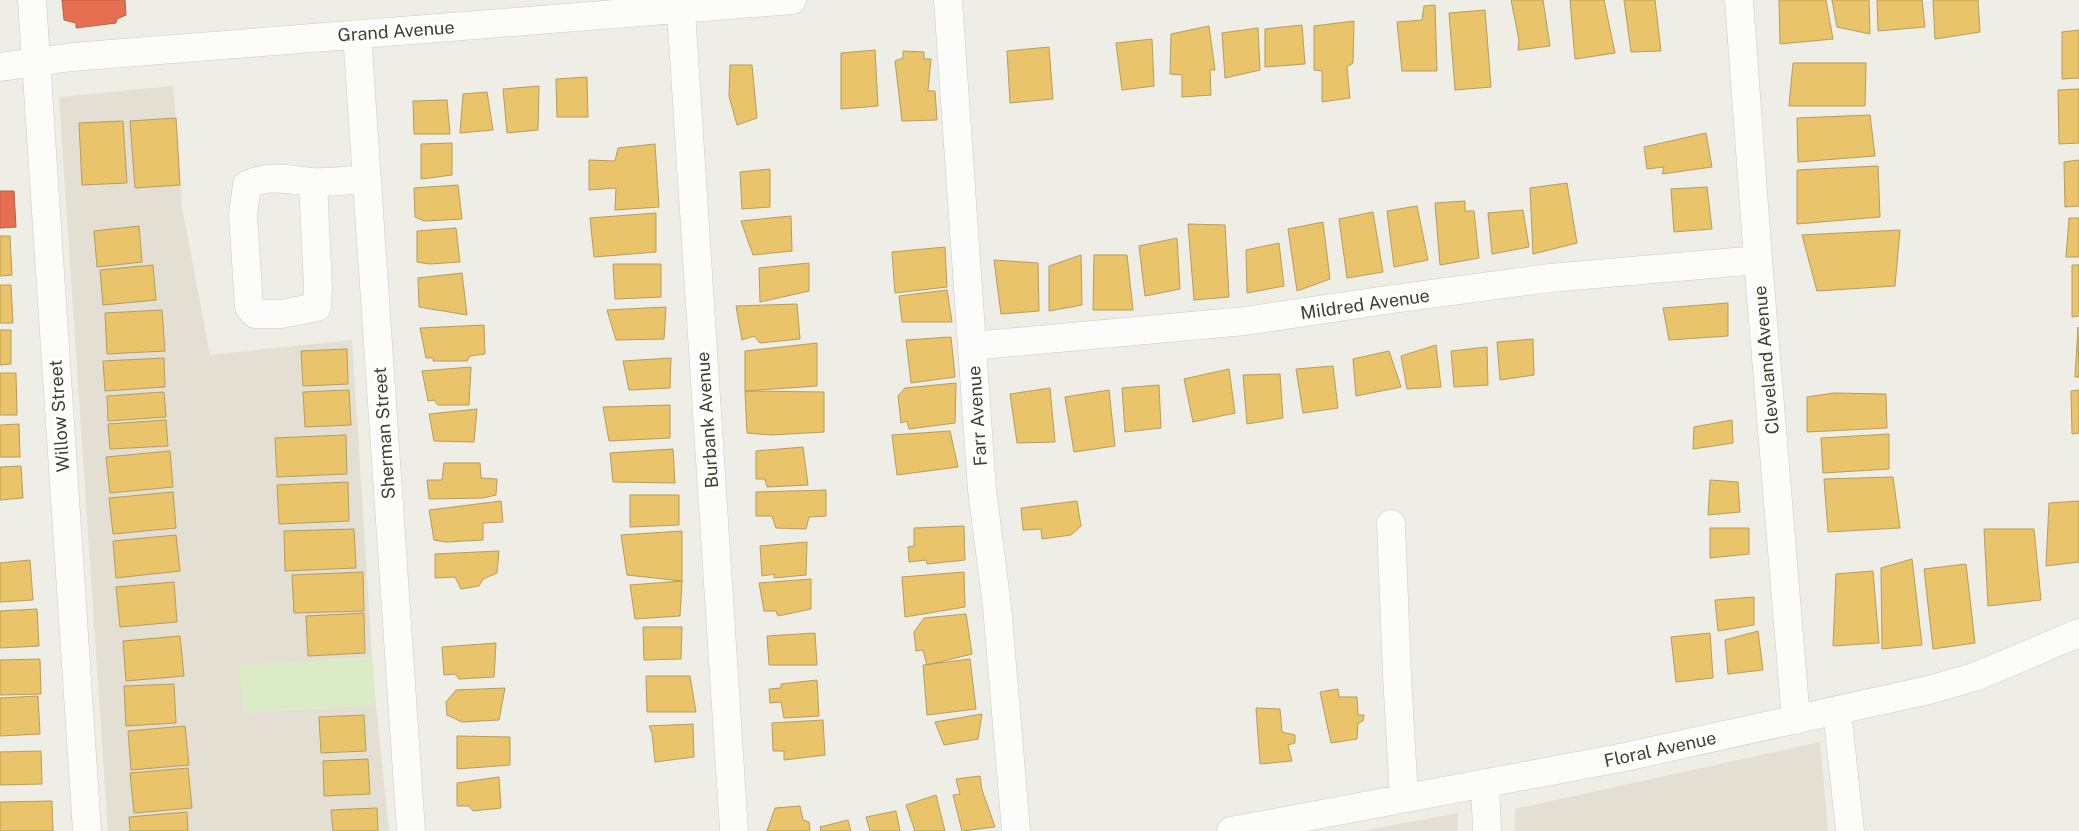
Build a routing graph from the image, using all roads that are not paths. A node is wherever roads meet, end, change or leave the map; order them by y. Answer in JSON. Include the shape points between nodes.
{"nodes":[{"id":1,"x":32,"y":0,"type":"edge"},
{"id":2,"x":783,"y":0,"type":"edge"},
{"id":3,"x":792,"y":0,"type":"edge"},
{"id":4,"x":948,"y":0,"type":"edge"},
{"id":5,"x":1739,"y":0,"type":"edge"},
{"id":6,"x":681,"y":10,"type":"junction"},
{"id":7,"x":357,"y":34,"type":"junction"},
{"id":8,"x":36,"y":62,"type":"junction"},
{"id":9,"x":0,"y":67,"type":"edge"},
{"id":10,"x":367,"y":179,"type":"junction"},
{"id":11,"x":314,"y":182,"type":"junction"},
{"id":12,"x":1758,"y":260,"type":"junction"},
{"id":13,"x":972,"y":346,"type":"junction"},
{"id":14,"x":1392,"y":524,"type":"dead end"},
{"id":15,"x":2079,"y":633,"type":"edge"},
{"id":16,"x":1837,"y":711,"type":"junction"},
{"id":17,"x":1796,"y":720,"type":"junction"},
{"id":18,"x":1485,"y":784,"type":"junction"},
{"id":19,"x":1404,"y":798,"type":"junction"},
{"id":20,"x":87,"y":831,"type":"edge"},
{"id":21,"x":412,"y":831,"type":"edge"},
{"id":22,"x":734,"y":831,"type":"edge"},
{"id":23,"x":1016,"y":831,"type":"edge"},
{"id":24,"x":1231,"y":831,"type":"edge"},
{"id":25,"x":1486,"y":831,"type":"edge"},
{"id":26,"x":1850,"y":831,"type":"edge"}],
"edges":[{"from":1,"to":8,"type":"street","name":"Willow Street"},
{"from":2,"to":3,"type":"street","name":"Grand Avenue"},
{"from":2,"to":6,"type":"street","name":"Grand Avenue"},
{"from":4,"to":13,"type":"street","name":"Farr Avenue"},
{"from":5,"to":12,"type":"street","name":"Cleveland Avenue"},
{"from":6,"to":7,"type":"street","name":"Grand Avenue"},
{"from":6,"to":22,"type":"street","name":"Burbank Avenue"},
{"from":7,"to":8,"type":"street","name":"Grand Avenue"},
{"from":7,"to":10,"type":"street","name":"Sherman Street"},
{"from":8,"to":9,"type":"street","name":"Grand Avenue"},
{"from":8,"to":20,"type":"street","name":"Willow Street"},
{"from":10,"to":11,"type":"street"},
{"from":10,"to":21,"type":"street","name":"Sherman Street"},
{"from":11,"to":11,"type":"street","via":[[282,178],[260,179],[247,185],[243,215],[249,307],[255,314],[281,314],[317,307]]},
{"from":12,"to":13,"type":"street","name":"Mildred Avenue","via":[[1550,278],[1245,321]]},
{"from":12,"to":17,"type":"street","name":"Cleveland Avenue"},
{"from":13,"to":23,"type":"street","name":"Farr Avenue","via":[[982,490],[997,606]]},
{"from":14,"to":19,"type":"street"},
{"from":15,"to":16,"type":"street","name":"Floral Avenue","via":[[1977,676]]},
{"from":16,"to":17,"type":"street","name":"Floral Avenue"},
{"from":16,"to":26,"type":"street"},
{"from":17,"to":18,"type":"street","name":"Floral Avenue"},
{"from":18,"to":19,"type":"street","name":"Floral Avenue"},
{"from":18,"to":25,"type":"street"},
{"from":19,"to":24,"type":"street","name":"Floral Avenue"}]}
